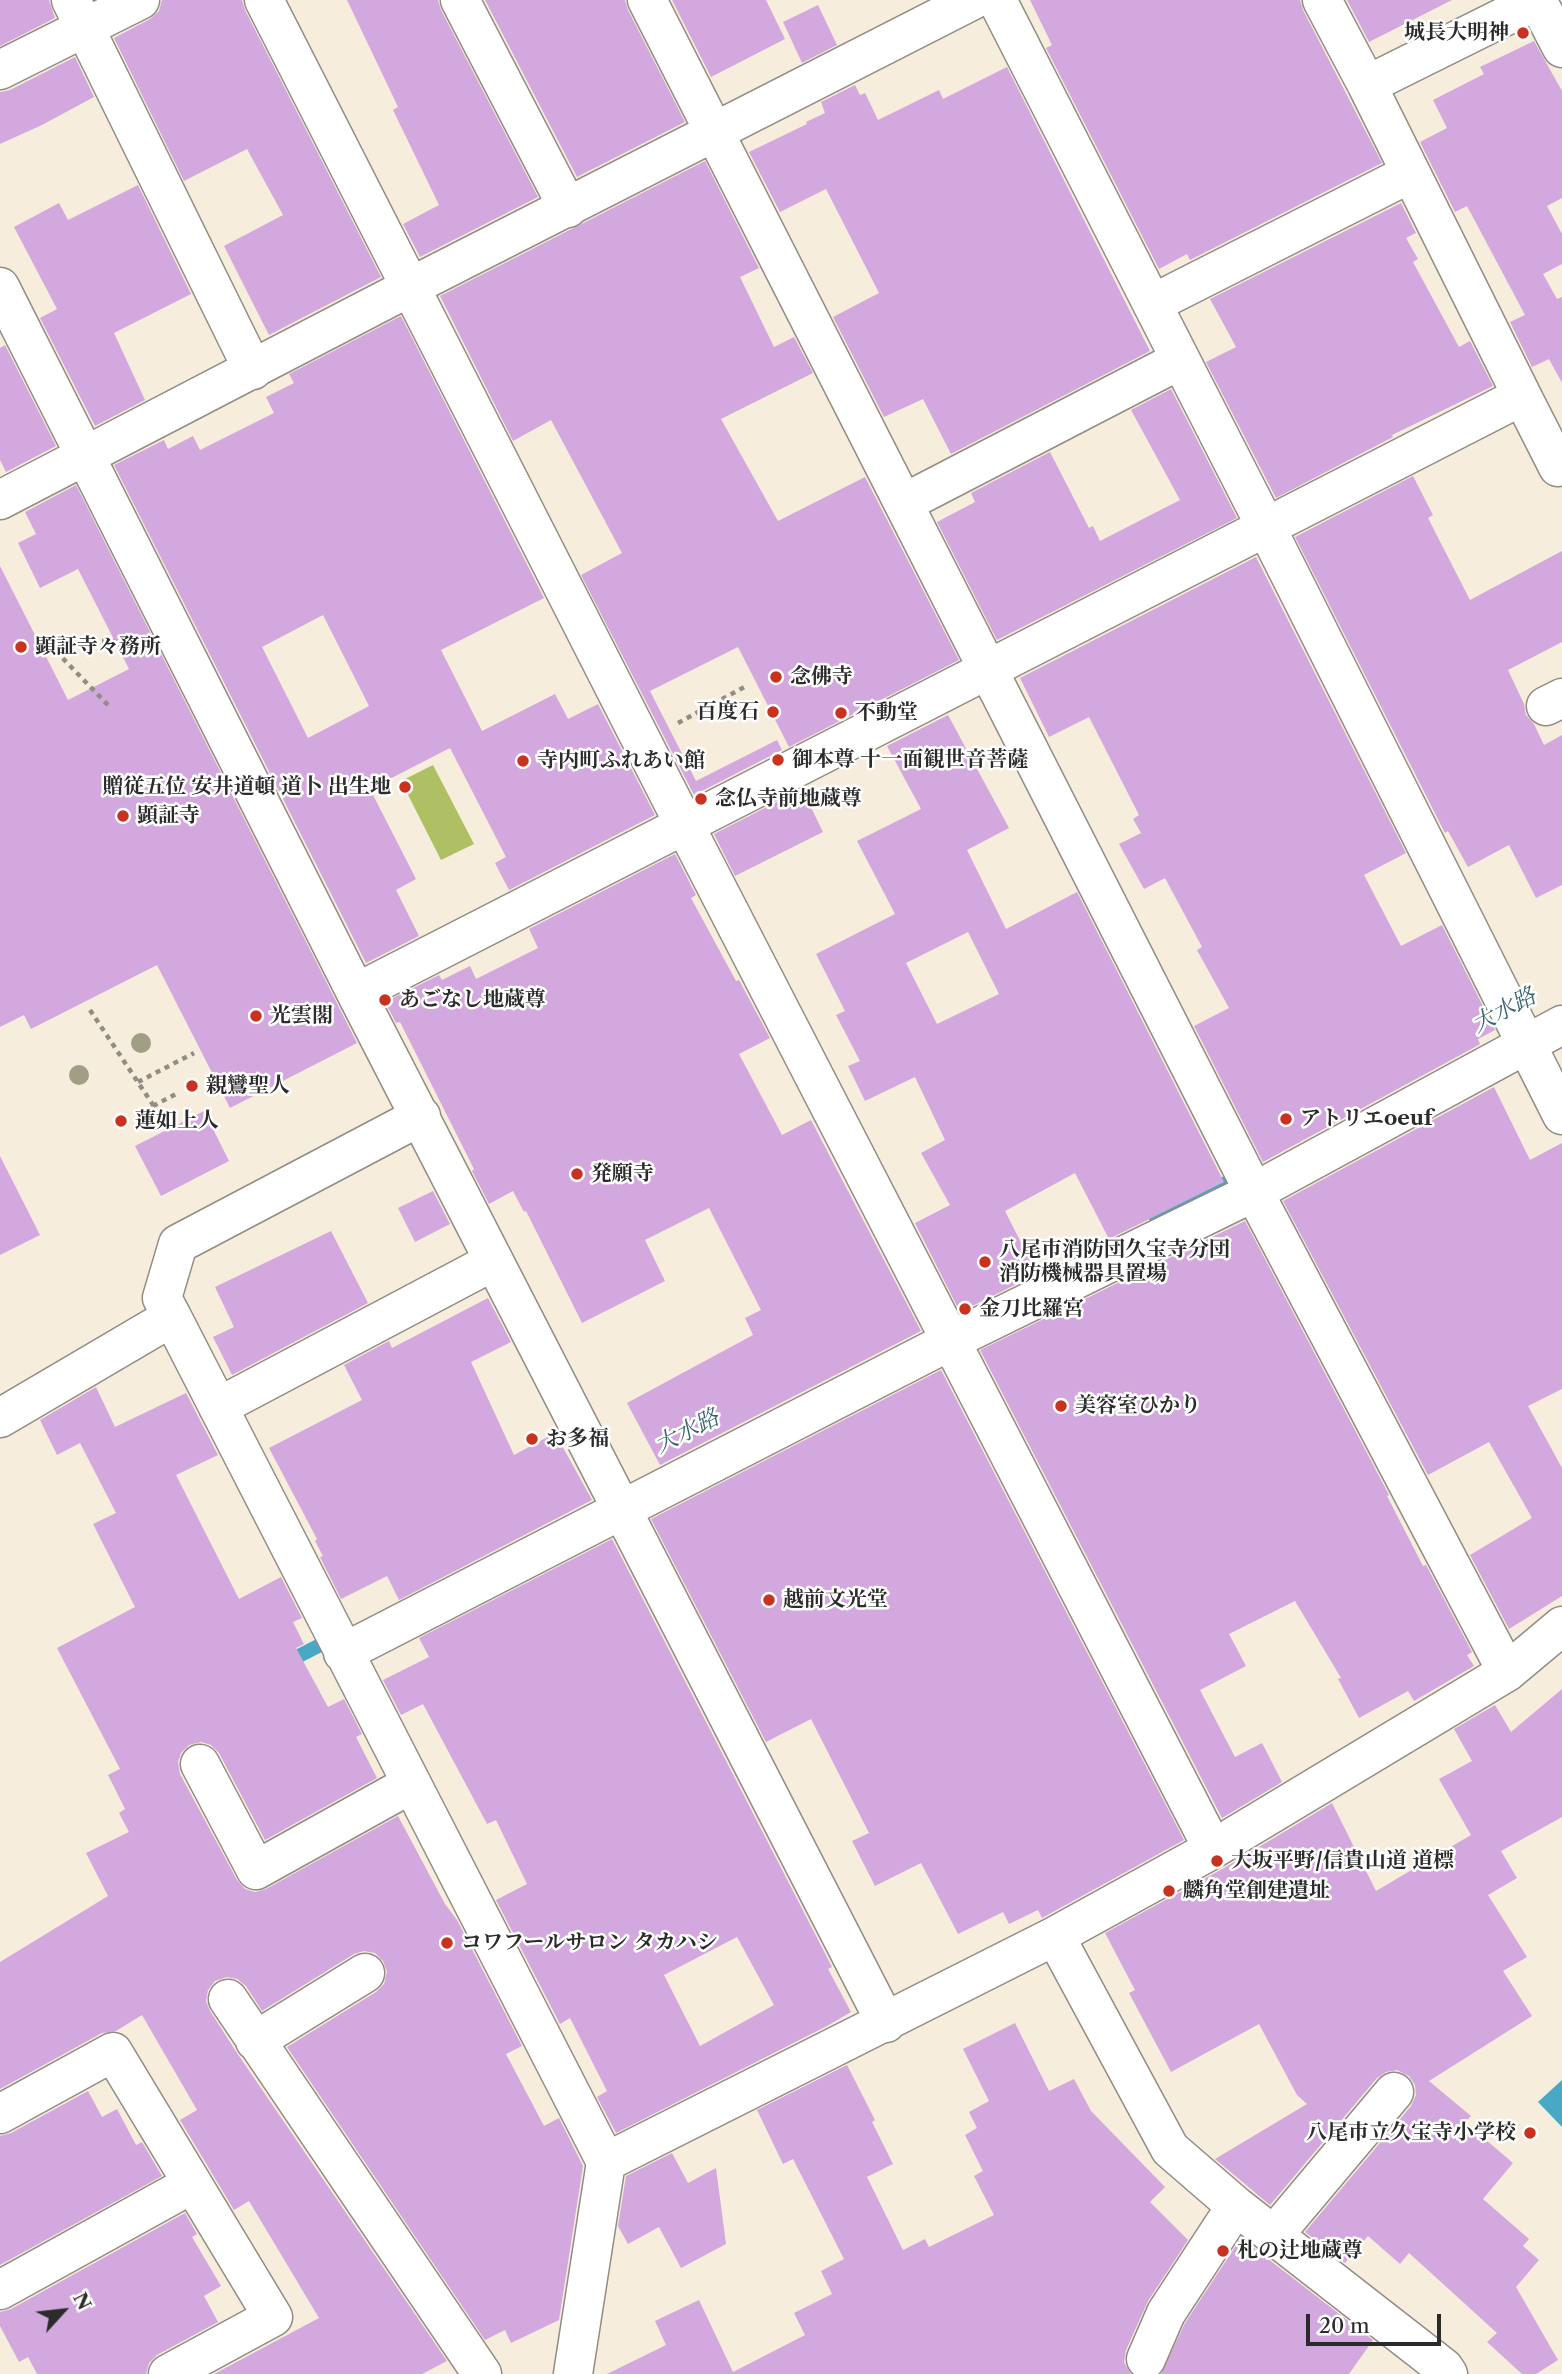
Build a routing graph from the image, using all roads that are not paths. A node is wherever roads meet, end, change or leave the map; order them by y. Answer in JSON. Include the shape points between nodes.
{"nodes":[{"id":1,"x":140,"y":0,"type":"edge"},
{"id":2,"x":264,"y":0,"type":"edge"},
{"id":3,"x":460,"y":0,"type":"edge"},
{"id":4,"x":647,"y":0,"type":"edge"},
{"id":5,"x":973,"y":0,"type":"edge"},
{"id":6,"x":997,"y":0,"type":"edge"},
{"id":7,"x":1322,"y":0,"type":"edge"},
{"id":8,"x":1537,"y":0,"type":"edge"},
{"id":9,"x":78,"y":14,"type":"edge"},
{"id":10,"x":1562,"y":48,"type":"edge"},
{"id":11,"x":0,"y":71,"type":"edge"},
{"id":12,"x":1367,"y":85,"type":"junction"},
{"id":13,"x":714,"y":133,"type":"junction"},
{"id":14,"x":1411,"y":173,"type":"junction"},
{"id":15,"x":568,"y":208,"type":"junction"},
{"id":16,"x":0,"y":287,"type":"edge"},
{"id":17,"x":410,"y":287,"type":"junction"},
{"id":18,"x":1152,"y":303,"type":"junction"},
{"id":19,"x":1180,"y":360,"type":"junction"},
{"id":20,"x":253,"y":369,"type":"junction"},
{"id":21,"x":1522,"y":396,"type":"junction"},
{"id":22,"x":87,"y":457,"type":"junction"},
{"id":23,"x":1561,"y":469,"type":"edge"},
{"id":24,"x":0,"y":500,"type":"edge"},
{"id":25,"x":904,"y":503,"type":"junction"},
{"id":26,"x":1266,"y":527,"type":"junction"},
{"id":27,"x":990,"y":670,"type":"junction"},
{"id":28,"x":684,"y":824,"type":"junction"},
{"id":29,"x":356,"y":993,"type":"junction"},
{"id":30,"x":1562,"y":1025,"type":"edge"},
{"id":31,"x":1526,"y":1044,"type":"junction"},
{"id":32,"x":1562,"y":1115,"type":"edge"},
{"id":33,"x":421,"y":1116,"type":"junction"},
{"id":34,"x":1254,"y":1192,"type":"junction"},
{"id":35,"x":494,"y":1261,"type":"junction"},
{"id":36,"x":172,"y":1317,"type":"junction"},
{"id":37,"x":950,"y":1341,"type":"junction"},
{"id":38,"x":218,"y":1407,"type":"junction"},
{"id":39,"x":0,"y":1418,"type":"edge"},
{"id":40,"x":621,"y":1511,"type":"junction"},
{"id":41,"x":1562,"y":1626,"type":"edge"},
{"id":42,"x":343,"y":1653,"type":"junction"},
{"id":43,"x":1507,"y":1672,"type":"junction"},
{"id":44,"x":200,"y":1764,"type":"dead end"},
{"id":45,"x":411,"y":1784,"type":"junction"},
{"id":46,"x":1213,"y":1849,"type":"junction"},
{"id":47,"x":1055,"y":1936,"type":"junction"},
{"id":48,"x":365,"y":1973,"type":"dead end"},
{"id":49,"x":228,"y":1999,"type":"dead end"},
{"id":50,"x":886,"y":2023,"type":"junction"},
{"id":51,"x":255,"y":2040,"type":"junction"},
{"id":52,"x":1394,"y":2092,"type":"dead end"},
{"id":53,"x":0,"y":2114,"type":"edge"},
{"id":54,"x":606,"y":2162,"type":"junction"},
{"id":55,"x":192,"y":2184,"type":"junction"},
{"id":56,"x":1236,"y":2206,"type":"junction"},
{"id":57,"x":1273,"y":2235,"type":"junction"},
{"id":58,"x":0,"y":2290,"type":"edge"},
{"id":59,"x":1146,"y":2359,"type":"dead end"},
{"id":60,"x":168,"y":2374,"type":"edge"},
{"id":61,"x":482,"y":2374,"type":"edge"},
{"id":62,"x":573,"y":2374,"type":"edge"},
{"id":63,"x":1448,"y":2374,"type":"edge"}],
"edges":[{"from":1,"to":9,"type":"street"},
{"from":2,"to":17,"type":"street"},
{"from":3,"to":15,"type":"street"},
{"from":4,"to":13,"type":"street"},
{"from":5,"to":13,"type":"street"},
{"from":6,"to":18,"type":"street"},
{"from":7,"to":12,"type":"street"},
{"from":8,"to":10,"type":"street"},
{"from":8,"to":12,"type":"street"},
{"from":9,"to":11,"type":"street"},
{"from":9,"to":20,"type":"street"},
{"from":12,"to":14,"type":"street"},
{"from":13,"to":15,"type":"street"},
{"from":13,"to":25,"type":"street"},
{"from":14,"to":18,"type":"street"},
{"from":14,"to":21,"type":"street"},
{"from":15,"to":17,"type":"street"},
{"from":16,"to":22,"type":"street"},
{"from":17,"to":20,"type":"street"},
{"from":17,"to":28,"type":"street"},
{"from":18,"to":19,"type":"street"},
{"from":19,"to":25,"type":"street"},
{"from":19,"to":26,"type":"street"},
{"from":20,"to":22,"type":"street"},
{"from":21,"to":23,"type":"street"},
{"from":21,"to":26,"type":"street"},
{"from":22,"to":24,"type":"street"},
{"from":22,"to":29,"type":"street"},
{"from":25,"to":27,"type":"street"},
{"from":26,"to":27,"type":"street"},
{"from":26,"to":31,"type":"street"},
{"from":27,"to":28,"type":"street"},
{"from":27,"to":34,"type":"street"},
{"from":28,"to":29,"type":"street"},
{"from":28,"to":37,"type":"street"},
{"from":29,"to":33,"type":"street"},
{"from":30,"to":31,"type":"street"},
{"from":31,"to":32,"type":"street"},
{"from":31,"to":34,"type":"street"},
{"from":33,"to":35,"type":"street"},
{"from":33,"to":36,"type":"street","via":[[178,1244],[162,1298]]},
{"from":34,"to":37,"type":"street"},
{"from":34,"to":43,"type":"street"},
{"from":35,"to":38,"type":"street"},
{"from":35,"to":40,"type":"street"},
{"from":36,"to":38,"type":"street"},
{"from":36,"to":39,"type":"street"},
{"from":37,"to":40,"type":"street"},
{"from":37,"to":46,"type":"street"},
{"from":38,"to":42,"type":"street"},
{"from":40,"to":42,"type":"street"},
{"from":40,"to":50,"type":"street"},
{"from":41,"to":43,"type":"street"},
{"from":42,"to":45,"type":"street"},
{"from":43,"to":46,"type":"street"},
{"from":44,"to":45,"type":"street","via":[[256,1870]]},
{"from":45,"to":54,"type":"street"},
{"from":46,"to":47,"type":"street"},
{"from":47,"to":50,"type":"street"},
{"from":47,"to":56,"type":"street","via":[[1170,2149]]},
{"from":48,"to":51,"type":"street"},
{"from":49,"to":51,"type":"street"},
{"from":50,"to":54,"type":"street"},
{"from":51,"to":61,"type":"street"},
{"from":52,"to":57,"type":"street"},
{"from":53,"to":55,"type":"street","via":[[113,2052]]},
{"from":54,"to":62,"type":"street"},
{"from":55,"to":58,"type":"street"},
{"from":55,"to":60,"type":"street","via":[[273,2317]]},
{"from":56,"to":57,"type":"street"},
{"from":56,"to":59,"type":"street","via":[[1166,2313]]},
{"from":57,"to":63,"type":"street"}]}
